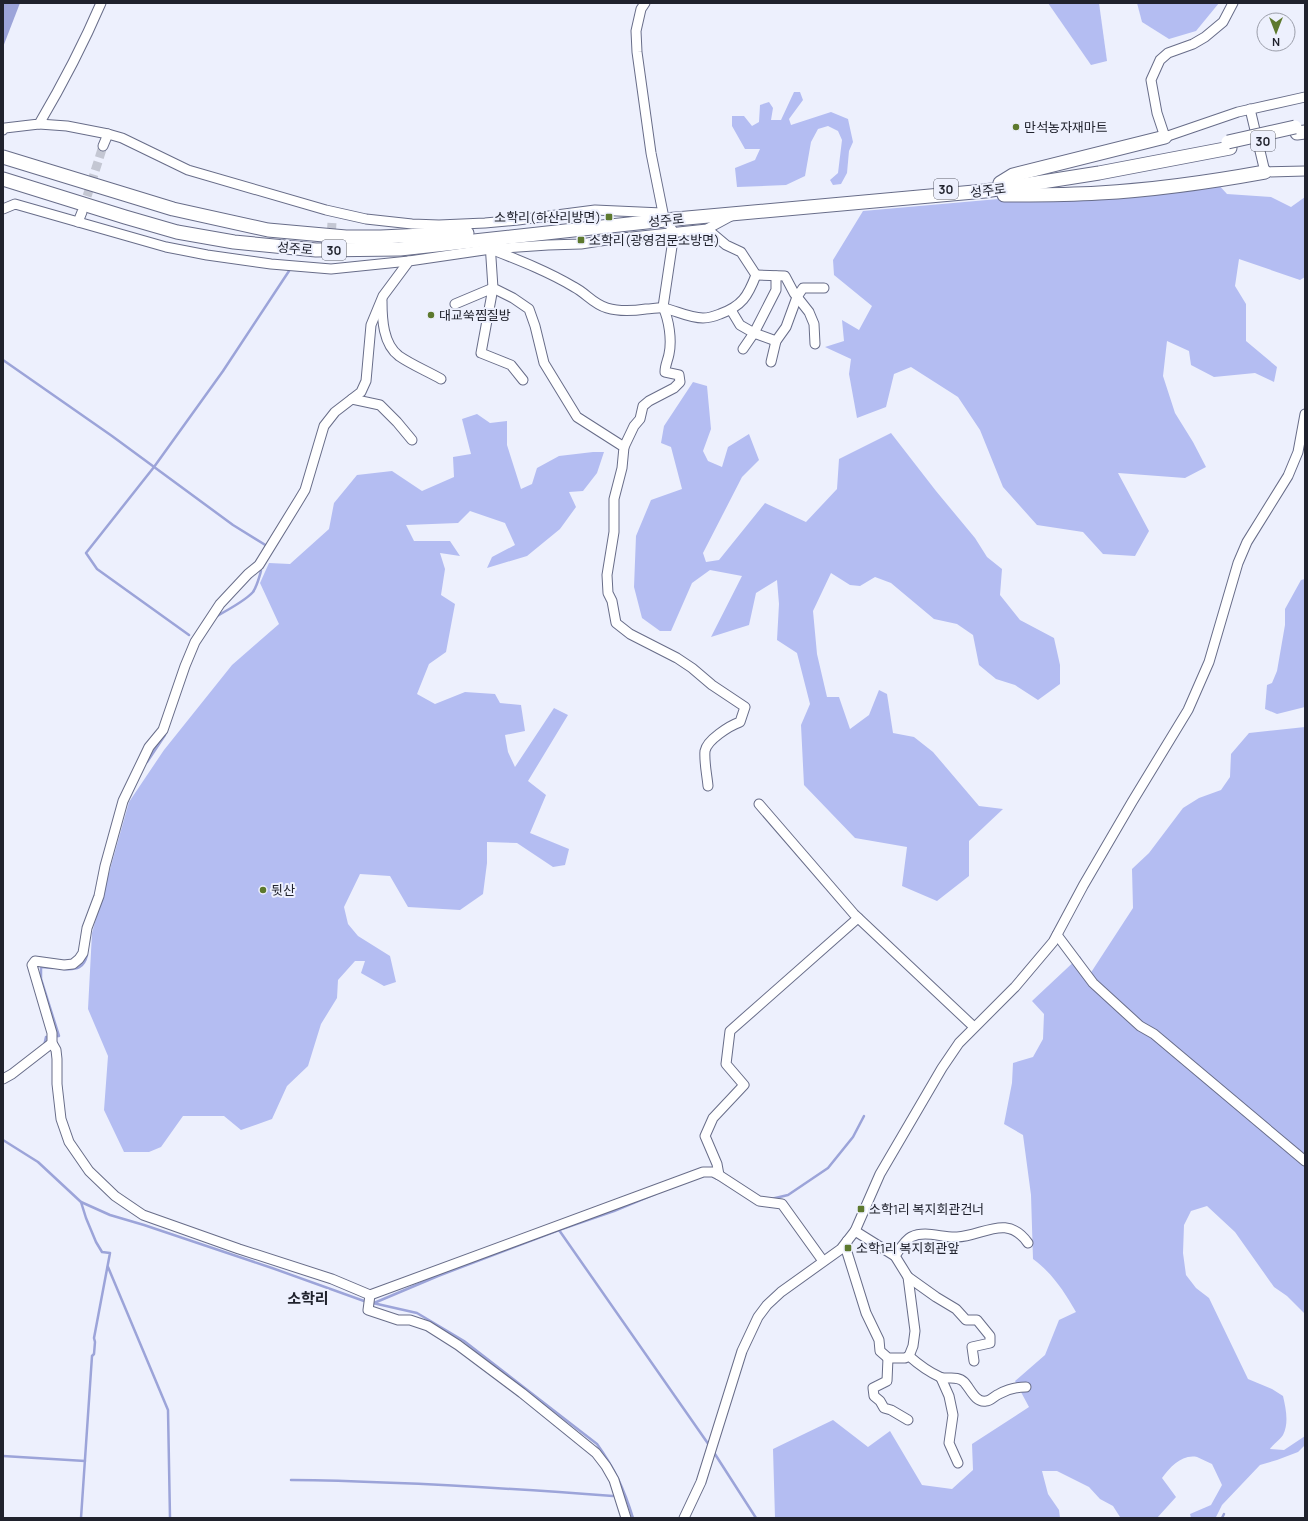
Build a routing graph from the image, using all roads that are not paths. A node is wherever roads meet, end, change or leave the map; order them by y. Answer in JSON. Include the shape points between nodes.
{"nodes":[{"id":1,"x":101,"y":3,"type":"edge"},
{"id":2,"x":645,"y":3,"type":"edge"},
{"id":3,"x":1233,"y":3,"type":"edge"},
{"id":4,"x":1305,"y":97,"type":"edge"},
{"id":5,"x":1250,"y":109,"type":"junction"},
{"id":6,"x":39,"y":124,"type":"junction"},
{"id":7,"x":1300,"y":129,"type":"edge"},
{"id":8,"x":3,"y":130,"type":"edge"},
{"id":9,"x":108,"y":134,"type":"junction"},
{"id":10,"x":1165,"y":137,"type":"junction"},
{"id":11,"x":1229,"y":145,"type":"junction"},
{"id":12,"x":103,"y":146,"type":"tunnel mouth"},
{"id":13,"x":3,"y":158,"type":"edge"},
{"id":14,"x":1304,"y":171,"type":"edge"},
{"id":15,"x":1265,"y":172,"type":"junction"},
{"id":16,"x":7,"y":180,"type":"edge"},
{"id":17,"x":1000,"y":183,"type":"junction"},
{"id":18,"x":985,"y":191,"type":"junction"},
{"id":19,"x":3,"y":209,"type":"edge"},
{"id":20,"x":82,"y":212,"type":"tunnel mouth"},
{"id":21,"x":333,"y":212,"type":"junction"},
{"id":22,"x":736,"y":214,"type":"junction"},
{"id":23,"x":664,"y":217,"type":"junction"},
{"id":24,"x":78,"y":222,"type":"junction"},
{"id":25,"x":332,"y":222,"type":"tunnel mouth"},
{"id":26,"x":707,"y":229,"type":"junction"},
{"id":27,"x":674,"y":233,"type":"junction"},
{"id":28,"x":490,"y":244,"type":"junction"},
{"id":29,"x":330,"y":259,"type":"tunnel mouth"},
{"id":30,"x":409,"y":260,"type":"junction"},
{"id":31,"x":331,"y":269,"type":"junction"},
{"id":32,"x":756,"y":275,"type":"junction"},
{"id":33,"x":776,"y":276,"type":"junction"},
{"id":34,"x":493,"y":288,"type":"junction"},
{"id":35,"x":824,"y":288,"type":"dead end"},
{"id":36,"x":383,"y":296,"type":"junction"},
{"id":37,"x":797,"y":297,"type":"junction"},
{"id":38,"x":455,"y":304,"type":"dead end"},
{"id":39,"x":663,"y":307,"type":"junction"},
{"id":40,"x":731,"y":310,"type":"junction"},
{"id":41,"x":754,"y":333,"type":"junction"},
{"id":42,"x":776,"y":341,"type":"junction"},
{"id":43,"x":815,"y":344,"type":"dead end"},
{"id":44,"x":743,"y":349,"type":"dead end"},
{"id":45,"x":771,"y":362,"type":"dead end"},
{"id":46,"x":441,"y":379,"type":"dead end"},
{"id":47,"x":523,"y":380,"type":"dead end"},
{"id":48,"x":352,"y":399,"type":"junction"},
{"id":49,"x":1305,"y":414,"type":"edge"},
{"id":50,"x":412,"y":440,"type":"dead end"},
{"id":51,"x":624,"y":447,"type":"junction"},
{"id":52,"x":708,"y":786,"type":"dead end"},
{"id":53,"x":759,"y":804,"type":"dead end"},
{"id":54,"x":858,"y":918,"type":"junction"},
{"id":55,"x":1057,"y":935,"type":"junction"},
{"id":56,"x":974,"y":1027,"type":"junction"},
{"id":57,"x":52,"y":1043,"type":"junction"},
{"id":58,"x":3,"y":1079,"type":"edge"},
{"id":59,"x":1305,"y":1161,"type":"edge"},
{"id":60,"x":719,"y":1175,"type":"junction"},
{"id":61,"x":855,"y":1230,"type":"junction"},
{"id":62,"x":847,"y":1241,"type":"junction"},
{"id":63,"x":1028,"y":1243,"type":"dead end"},
{"id":64,"x":895,"y":1256,"type":"junction"},
{"id":65,"x":824,"y":1261,"type":"junction"},
{"id":66,"x":908,"y":1277,"type":"junction"},
{"id":67,"x":370,"y":1295,"type":"junction"},
{"id":68,"x":909,"y":1356,"type":"junction"},
{"id":69,"x":888,"y":1358,"type":"junction"},
{"id":70,"x":974,"y":1361,"type":"dead end"},
{"id":71,"x":941,"y":1378,"type":"junction"},
{"id":72,"x":1026,"y":1386,"type":"dead end"},
{"id":73,"x":908,"y":1420,"type":"dead end"},
{"id":74,"x":958,"y":1463,"type":"dead end"},
{"id":75,"x":626,"y":1518,"type":"edge"},
{"id":76,"x":684,"y":1518,"type":"edge"}],
"edges":[{"from":1,"to":6,"type":"street","via":[[85,41]]},
{"from":2,"to":23,"type":"street","via":[[636,31],[636,52],[651,153]]},
{"from":3,"to":10,"type":"street","via":[[1222,22],[1205,37],[1168,53],[1160,60],[1151,80],[1157,113]]},
{"from":4,"to":5,"type":"street"},
{"from":5,"to":10,"type":"street"},
{"from":5,"to":15,"type":"street"},
{"from":6,"to":8,"type":"street"},
{"from":6,"to":9,"type":"street","via":[[67,126]]},
{"from":7,"to":11,"type":"highway","number":"30","bridge":true},
{"from":9,"to":12,"type":"street"},
{"from":9,"to":21,"type":"street","via":[[122,138],[188,170]]},
{"from":10,"to":17,"type":"highway","via":[[1013,176]]},
{"from":11,"to":17,"type":"highway","name":"성주로","number":"30"},
{"from":11,"to":18,"type":"highway","name":"성주로","number":"30","via":[[1099,173]]},
{"from":13,"to":23,"type":"highway","name":"성주로","number":"30","via":[[173,209],[239,225],[299,233],[346,237],[441,235]]},
{"from":14,"to":15,"type":"street"},
{"from":15,"to":18,"type":"highway","via":[[1170,187],[1099,193],[999,195]]},
{"from":16,"to":28,"type":"highway","name":"성주로","number":"30","via":[[125,218],[177,232],[234,242],[316,250]]},
{"from":17,"to":23,"type":"highway","name":"성주로","number":"30","via":[[920,192],[850,195]]},
{"from":18,"to":22,"type":"highway","name":"성주로","number":"30"},
{"from":19,"to":24,"type":"street","via":[[15,204]]},
{"from":20,"to":24,"type":"street"},
{"from":21,"to":23,"type":"street","via":[[366,219],[419,224],[485,223],[594,210]]},
{"from":21,"to":25,"type":"street"},
{"from":22,"to":23,"type":"highway","name":"성주로","number":"30"},
{"from":22,"to":26,"type":"street"},
{"from":23,"to":27,"type":"street"},
{"from":23,"to":28,"type":"highway","name":"성주로","number":"30"},
{"from":24,"to":31,"type":"street","via":[[148,242],[207,255]]},
{"from":26,"to":27,"type":"street"},
{"from":26,"to":32,"type":"street","via":[[726,245],[741,252]]},
{"from":27,"to":28,"type":"street","via":[[581,244]]},
{"from":27,"to":39,"type":"street"},
{"from":28,"to":30,"type":"street"},
{"from":28,"to":34,"type":"street"},
{"from":28,"to":39,"type":"street","via":[[576,288],[590,300],[606,308],[636,311]]},
{"from":29,"to":31,"type":"street"},
{"from":30,"to":31,"type":"street"},
{"from":30,"to":36,"type":"street"},
{"from":32,"to":33,"type":"street"},
{"from":32,"to":40,"type":"street","via":[[743,300]]},
{"from":33,"to":37,"type":"street","via":[[785,276]]},
{"from":33,"to":41,"type":"street","via":[[776,290]]},
{"from":34,"to":38,"type":"street"},
{"from":34,"to":47,"type":"street","via":[[481,353],[511,365]]},
{"from":34,"to":51,"type":"street","via":[[529,309],[544,363],[577,417]]},
{"from":35,"to":37,"type":"street","via":[[803,288]]},
{"from":36,"to":46,"type":"street","via":[[382,312],[386,338],[390,344],[398,355]]},
{"from":36,"to":48,"type":"street","via":[[371,325],[366,381],[362,392]]},
{"from":37,"to":42,"type":"street","via":[[786,327]]},
{"from":37,"to":43,"type":"street","via":[[809,312],[814,324]]},
{"from":39,"to":40,"type":"street","via":[[703,318]]},
{"from":39,"to":51,"type":"street","via":[[668,318],[670,340],[665,372],[679,375],[680,382],[643,406],[640,419]]},
{"from":40,"to":41,"type":"street","via":[[740,325]]},
{"from":41,"to":42,"type":"street"},
{"from":41,"to":44,"type":"street"},
{"from":42,"to":45,"type":"street"},
{"from":48,"to":50,"type":"street","via":[[380,405]]},
{"from":48,"to":57,"type":"street","via":[[335,412],[324,426],[305,490],[259,565],[220,604],[195,642],[163,730],[149,747],[123,800],[99,896],[87,928],[83,953],[73,964],[35,961],[32,966],[52,1033]]},
{"from":49,"to":55,"type":"street","via":[[1298,452],[1288,476],[1247,542],[1238,563],[1210,662],[1194,698],[1083,886]]},
{"from":51,"to":52,"type":"street","via":[[622,468],[614,499],[614,532],[607,575],[608,593],[616,623],[630,634],[677,658],[745,707],[740,722],[712,740],[705,750]]},
{"from":53,"to":54,"type":"street"},
{"from":54,"to":56,"type":"street"},
{"from":54,"to":60,"type":"street","via":[[730,1031],[726,1064],[744,1085],[713,1118],[705,1136]]},
{"from":55,"to":56,"type":"street","via":[[1015,987]]},
{"from":55,"to":59,"type":"street","via":[[1093,983],[1140,1026],[1154,1034]]},
{"from":56,"to":61,"type":"street","via":[[942,1068],[880,1174]]},
{"from":57,"to":58,"type":"street"},
{"from":57,"to":67,"type":"street","via":[[57,1059],[60,1118],[69,1142],[88,1171],[115,1196],[143,1215],[332,1279]]},
{"from":60,"to":65,"type":"street","via":[[759,1201],[782,1204]]},
{"from":60,"to":67,"type":"street","via":[[703,1172]]},
{"from":61,"to":62,"type":"street"},
{"from":61,"to":64,"type":"street"},
{"from":62,"to":65,"type":"street","via":[[841,1249]]},
{"from":62,"to":69,"type":"street","via":[[846,1249],[866,1313],[879,1340],[880,1351]]},
{"from":63,"to":64,"type":"street","via":[[1023,1235],[1010,1229],[993,1228],[958,1238],[918,1235],[909,1238]]},
{"from":64,"to":66,"type":"street"},
{"from":65,"to":76,"type":"street","via":[[781,1292],[758,1318],[742,1351],[701,1482]]},
{"from":66,"to":68,"type":"street","via":[[915,1331]]},
{"from":66,"to":70,"type":"street","via":[[956,1309],[966,1320],[977,1320],[990,1336],[990,1343],[972,1347]]},
{"from":67,"to":75,"type":"street","via":[[368,1310],[428,1326],[464,1349],[596,1453],[614,1480]]},
{"from":68,"to":69,"type":"street"},
{"from":68,"to":71,"type":"street"},
{"from":69,"to":73,"type":"street","via":[[887,1381],[873,1388],[874,1396],[884,1408]]},
{"from":71,"to":72,"type":"street","via":[[963,1381],[980,1401]]},
{"from":71,"to":74,"type":"street","via":[[953,1414],[949,1443]]}]}
